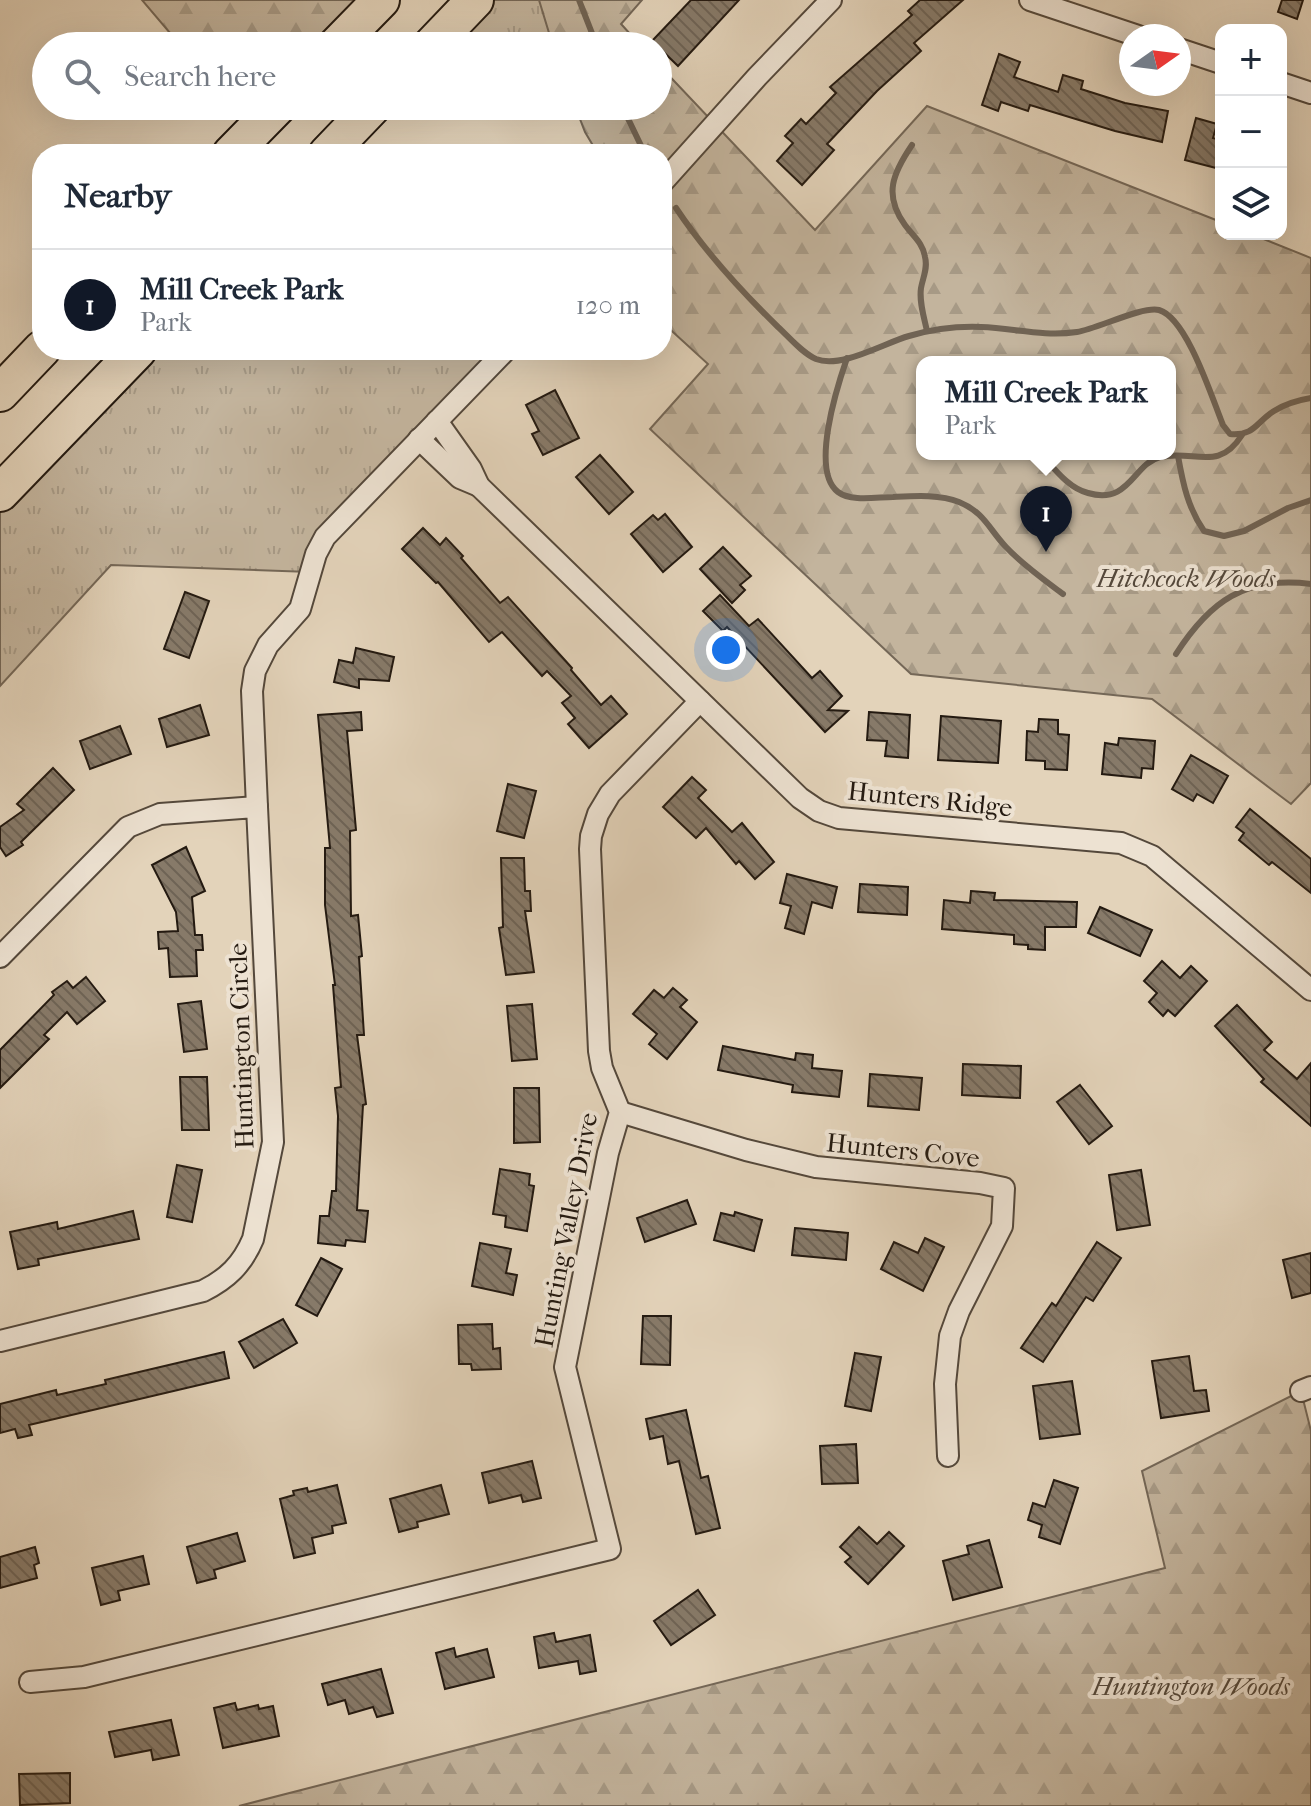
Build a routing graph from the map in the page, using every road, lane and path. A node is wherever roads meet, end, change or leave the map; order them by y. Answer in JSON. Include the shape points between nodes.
{"nodes":[{"id":1,"x":381,"y":0,"type":"edge"},
{"id":2,"x":475,"y":0,"type":"edge"},
{"id":3,"x":831,"y":0,"type":"edge"},
{"id":4,"x":1030,"y":0,"type":"edge"},
{"id":5,"x":1119,"y":30,"type":"edge"},
{"id":6,"x":350,"y":32,"type":"edge"},
{"id":7,"x":444,"y":32,"type":"edge"},
{"id":8,"x":1191,"y":53,"type":"edge"},
{"id":9,"x":1215,"y":61,"type":"edge"},
{"id":10,"x":1287,"y":85,"type":"edge"},
{"id":11,"x":1311,"y":93,"type":"edge"},
{"id":12,"x":264,"y":120,"type":"edge"},
{"id":13,"x":360,"y":120,"type":"edge"},
{"id":14,"x":241,"y":144,"type":"edge"},
{"id":15,"x":337,"y":144,"type":"edge"},
{"id":16,"x":672,"y":172,"type":"edge"},
{"id":17,"x":32,"y":359,"type":"edge"},
{"id":18,"x":128,"y":360,"type":"edge"},
{"id":19,"x":496,"y":360,"type":"edge"},
{"id":20,"x":0,"y":393,"type":"edge"},
{"id":21,"x":437,"y":421,"type":"junction"},
{"id":22,"x":419,"y":439,"type":"junction"},
{"id":23,"x":479,"y":486,"type":"junction"},
{"id":24,"x":0,"y":493,"type":"edge"},
{"id":25,"x":700,"y":701,"type":"junction"},
{"id":26,"x":257,"y":807,"type":"junction"},
{"id":27,"x":0,"y":957,"type":"edge"},
{"id":28,"x":1311,"y":990,"type":"edge"},
{"id":29,"x":620,"y":1112,"type":"junction"},
{"id":30,"x":0,"y":1341,"type":"edge"},
{"id":31,"x":948,"y":1456,"type":"dead end"},
{"id":32,"x":30,"y":1682,"type":"dead end"}],
"edges":[{"from":1,"to":6,"type":"highway"},
{"from":2,"to":7,"type":"highway"},
{"from":3,"to":16,"type":"street"},
{"from":4,"to":5,"type":"street"},
{"from":8,"to":9,"type":"street"},
{"from":10,"to":11,"type":"street"},
{"from":12,"to":14,"type":"highway"},
{"from":13,"to":15,"type":"highway"},
{"from":17,"to":20,"type":"highway"},
{"from":18,"to":24,"type":"highway"},
{"from":19,"to":21,"type":"street","name":"Huntington Circle"},
{"from":21,"to":22,"type":"street","name":"Huntington Circle"},
{"from":21,"to":23,"type":"street","name":"Hunters Ridge"},
{"from":22,"to":23,"type":"street","name":"Hunters Ridge","via":[[460,478]]},
{"from":22,"to":26,"type":"street","name":"Huntington Circle","via":[[325,537],[300,609],[259,659],[252,691]]},
{"from":23,"to":25,"type":"street","name":"Hunters Ridge"},
{"from":25,"to":28,"type":"street","name":"Hunters Ridge","via":[[800,798],[839,818],[1135,847]]},
{"from":25,"to":29,"type":"street","name":"Hunting Valley Drive","via":[[610,794],[591,836],[599,1051]]},
{"from":26,"to":27,"type":"street","via":[[160,814],[128,827]]},
{"from":26,"to":30,"type":"street","name":"Huntington Circle","via":[[273,1142],[246,1254],[220,1282],[203,1291]]},
{"from":29,"to":31,"type":"street","name":"Hunters Cove","via":[[816,1167],[1004,1188],[1002,1226],[950,1336],[945,1384]]},
{"from":29,"to":32,"type":"street","name":"Hunting Valley Drive","via":[[565,1367],[610,1549],[84,1677]]}]}
